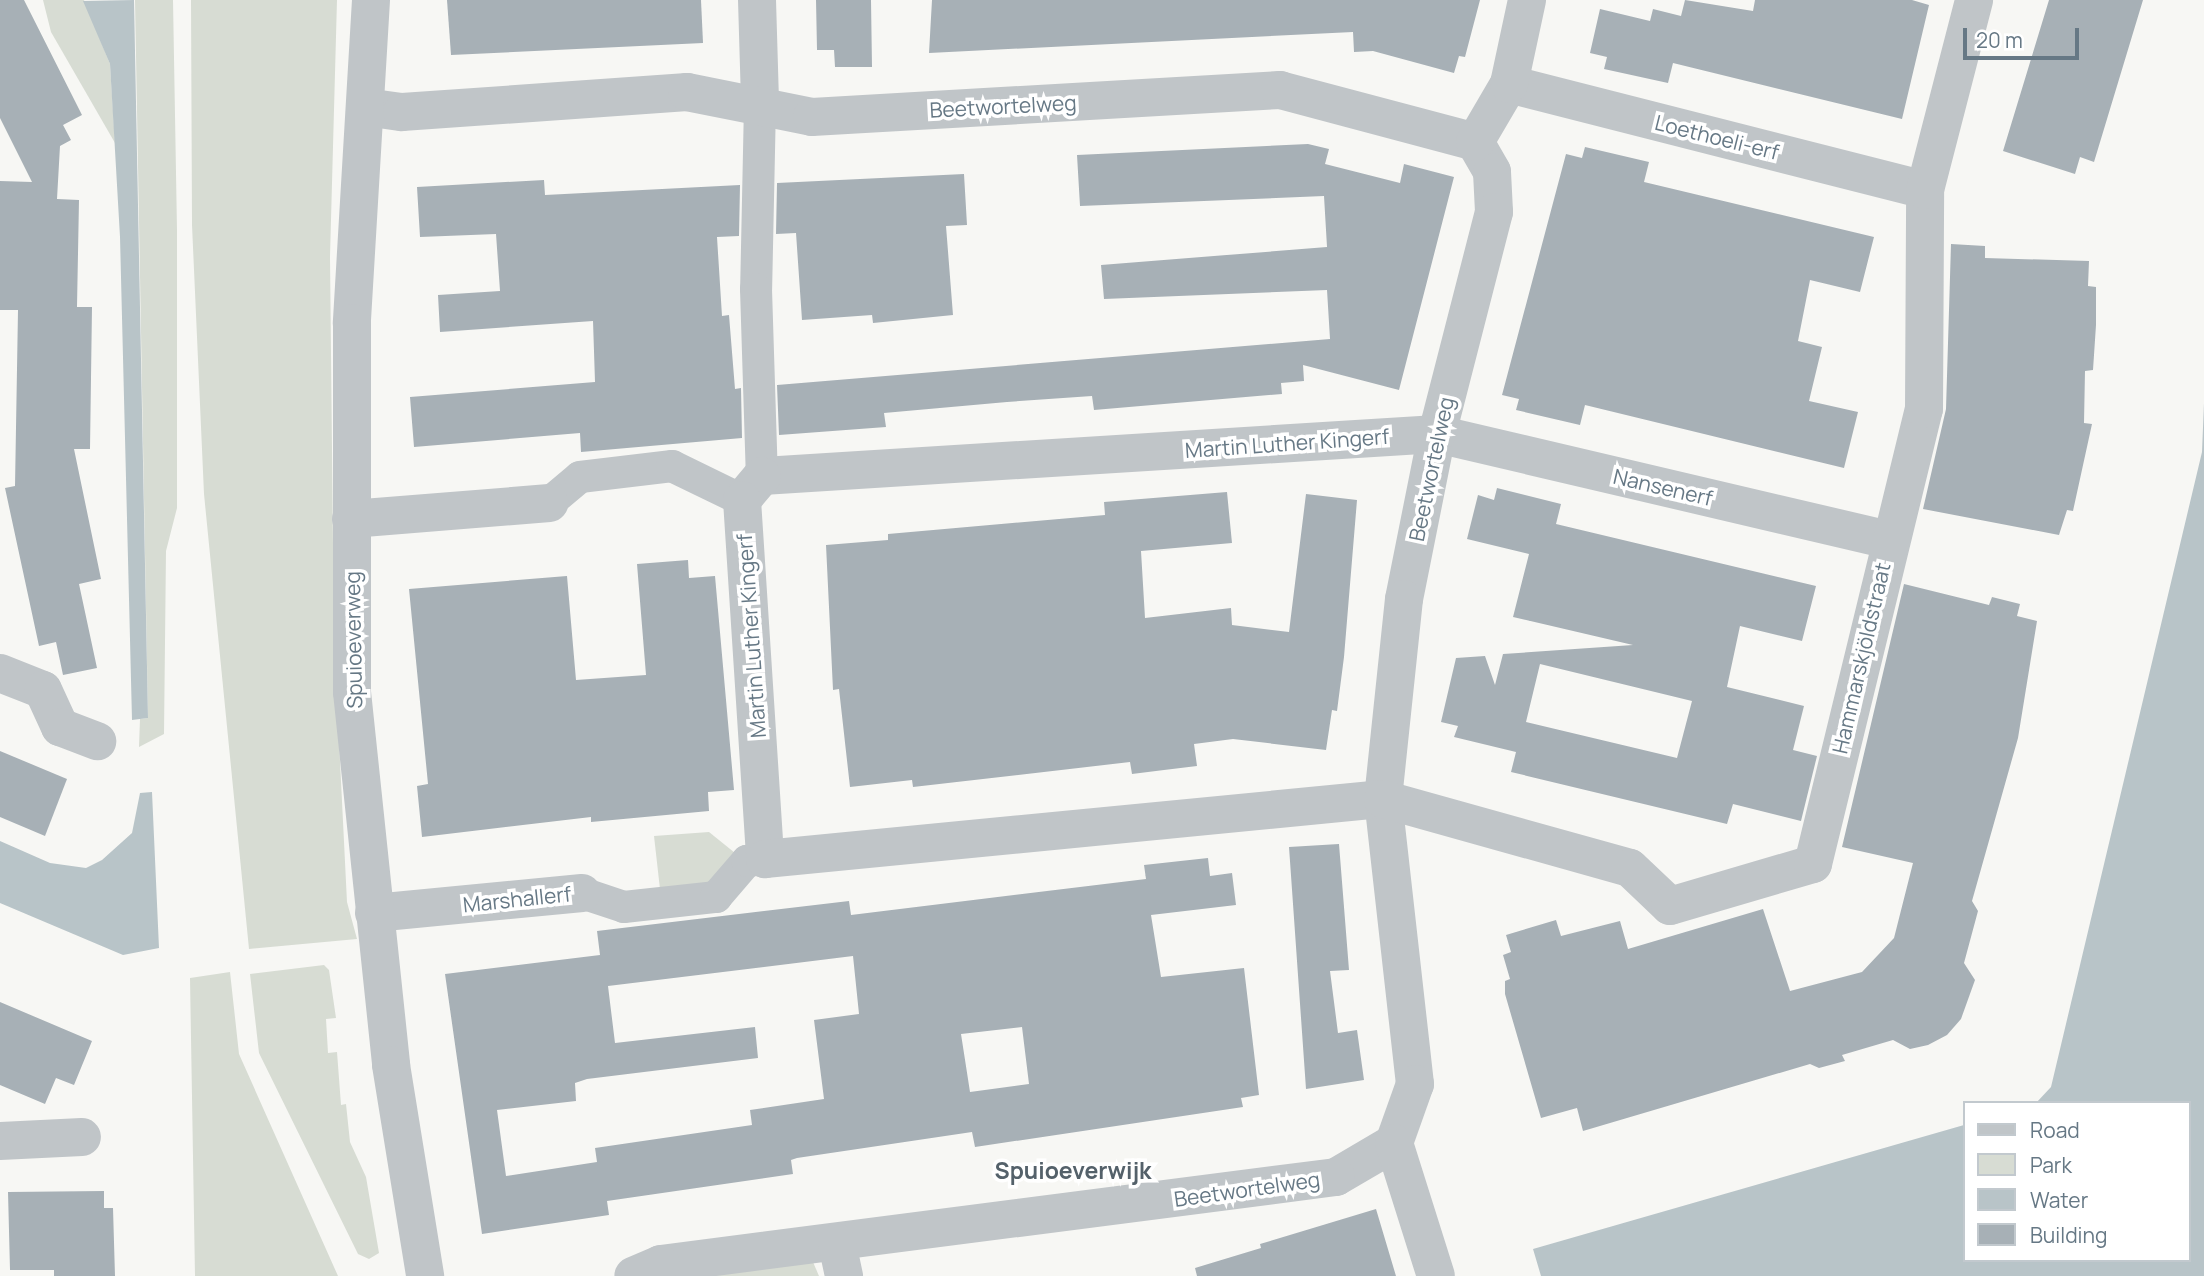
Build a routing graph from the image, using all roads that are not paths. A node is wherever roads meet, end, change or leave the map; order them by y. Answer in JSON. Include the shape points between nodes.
{"nodes":[{"id":1,"x":371,"y":0,"type":"edge"},
{"id":2,"x":757,"y":0,"type":"edge"},
{"id":3,"x":1527,"y":0,"type":"edge"},
{"id":4,"x":1974,"y":0,"type":"edge"},
{"id":5,"x":1509,"y":84,"type":"junction"},
{"id":6,"x":760,"y":104,"type":"junction"},
{"id":7,"x":365,"y":107,"type":"junction"},
{"id":8,"x":1475,"y":142,"type":"junction"},
{"id":9,"x":1925,"y":190,"type":"junction"},
{"id":10,"x":1437,"y":434,"type":"junction"},
{"id":11,"x":752,"y":488,"type":"junction"},
{"id":12,"x":549,"y":503,"type":"joint"},
{"id":13,"x":351,"y":519,"type":"junction"},
{"id":14,"x":1889,"y":540,"type":"junction"},
{"id":15,"x":0,"y":673,"type":"edge"},
{"id":16,"x":97,"y":741,"type":"dead end"},
{"id":17,"x":1382,"y":799,"type":"junction"},
{"id":18,"x":765,"y":859,"type":"junction"},
{"id":19,"x":582,"y":892,"type":"joint"},
{"id":20,"x":374,"y":913,"type":"junction"},
{"id":21,"x":82,"y":1138,"type":"dead end"},
{"id":22,"x":0,"y":1141,"type":"edge"},
{"id":23,"x":1394,"y":1143,"type":"junction"},
{"id":24,"x":841,"y":1259,"type":"edge"},
{"id":25,"x":425,"y":1276,"type":"edge"},
{"id":26,"x":634,"y":1276,"type":"edge"},
{"id":27,"x":1436,"y":1276,"type":"edge"}],
"edges":[{"from":1,"to":7,"type":"street","name":"Spuioeverweg"},
{"from":2,"to":6,"type":"street"},
{"from":3,"to":5,"type":"street"},
{"from":4,"to":9,"type":"street","name":"Hammarskjöldstraat"},
{"from":5,"to":8,"type":"street"},
{"from":5,"to":9,"type":"street","name":"Loethoeli-erf"},
{"from":6,"to":7,"type":"street","name":"Beetwortelweg","via":[[687,92],[402,112]]},
{"from":6,"to":8,"type":"street","name":"Beetwortelweg","via":[[812,117],[1280,90]]},
{"from":6,"to":11,"type":"street"},
{"from":7,"to":13,"type":"street","name":"Spuioeverweg","via":[[352,323]]},
{"from":8,"to":10,"type":"street","name":"Beetwortelweg","via":[[1492,172],[1494,212]]},
{"from":9,"to":14,"type":"street","name":"Hammarskjöldstraat","via":[[1924,408]]},
{"from":10,"to":11,"type":"street","name":"Martin Luther Kingerf"},
{"from":10,"to":14,"type":"street","name":"Nansenerf"},
{"from":10,"to":17,"type":"street","name":"Beetwortelweg","via":[[1404,599]]},
{"from":11,"to":12,"type":"street","via":[[672,466],[580,477]]},
{"from":11,"to":18,"type":"street","name":"Martin Luther Kingerf"},
{"from":12,"to":13,"type":"street"},
{"from":13,"to":20,"type":"street","name":"Spuioeverweg","via":[[352,692]]},
{"from":14,"to":17,"type":"street","name":"Hammarskjöldstraat","via":[[1813,864],[1670,906],[1630,868]]},
{"from":15,"to":16,"type":"street","via":[[43,690],[60,727]]},
{"from":17,"to":18,"type":"street"},
{"from":17,"to":23,"type":"street","name":"Beetwortelweg","via":[[1415,1084]]},
{"from":18,"to":19,"type":"street","name":"Marshallerf","via":[[747,861],[716,898],[624,907]]},
{"from":19,"to":20,"type":"street","name":"Marshallerf"},
{"from":20,"to":25,"type":"street","name":"Spuioeverweg","via":[[391,1065]]},
{"from":21,"to":22,"type":"street"},
{"from":23,"to":24,"type":"street","name":"Beetwortelweg","via":[[1336,1177]]},
{"from":23,"to":27,"type":"street"},
{"from":24,"to":26,"type":"street","name":"Beetwortelweg","via":[[661,1264]]}]}
